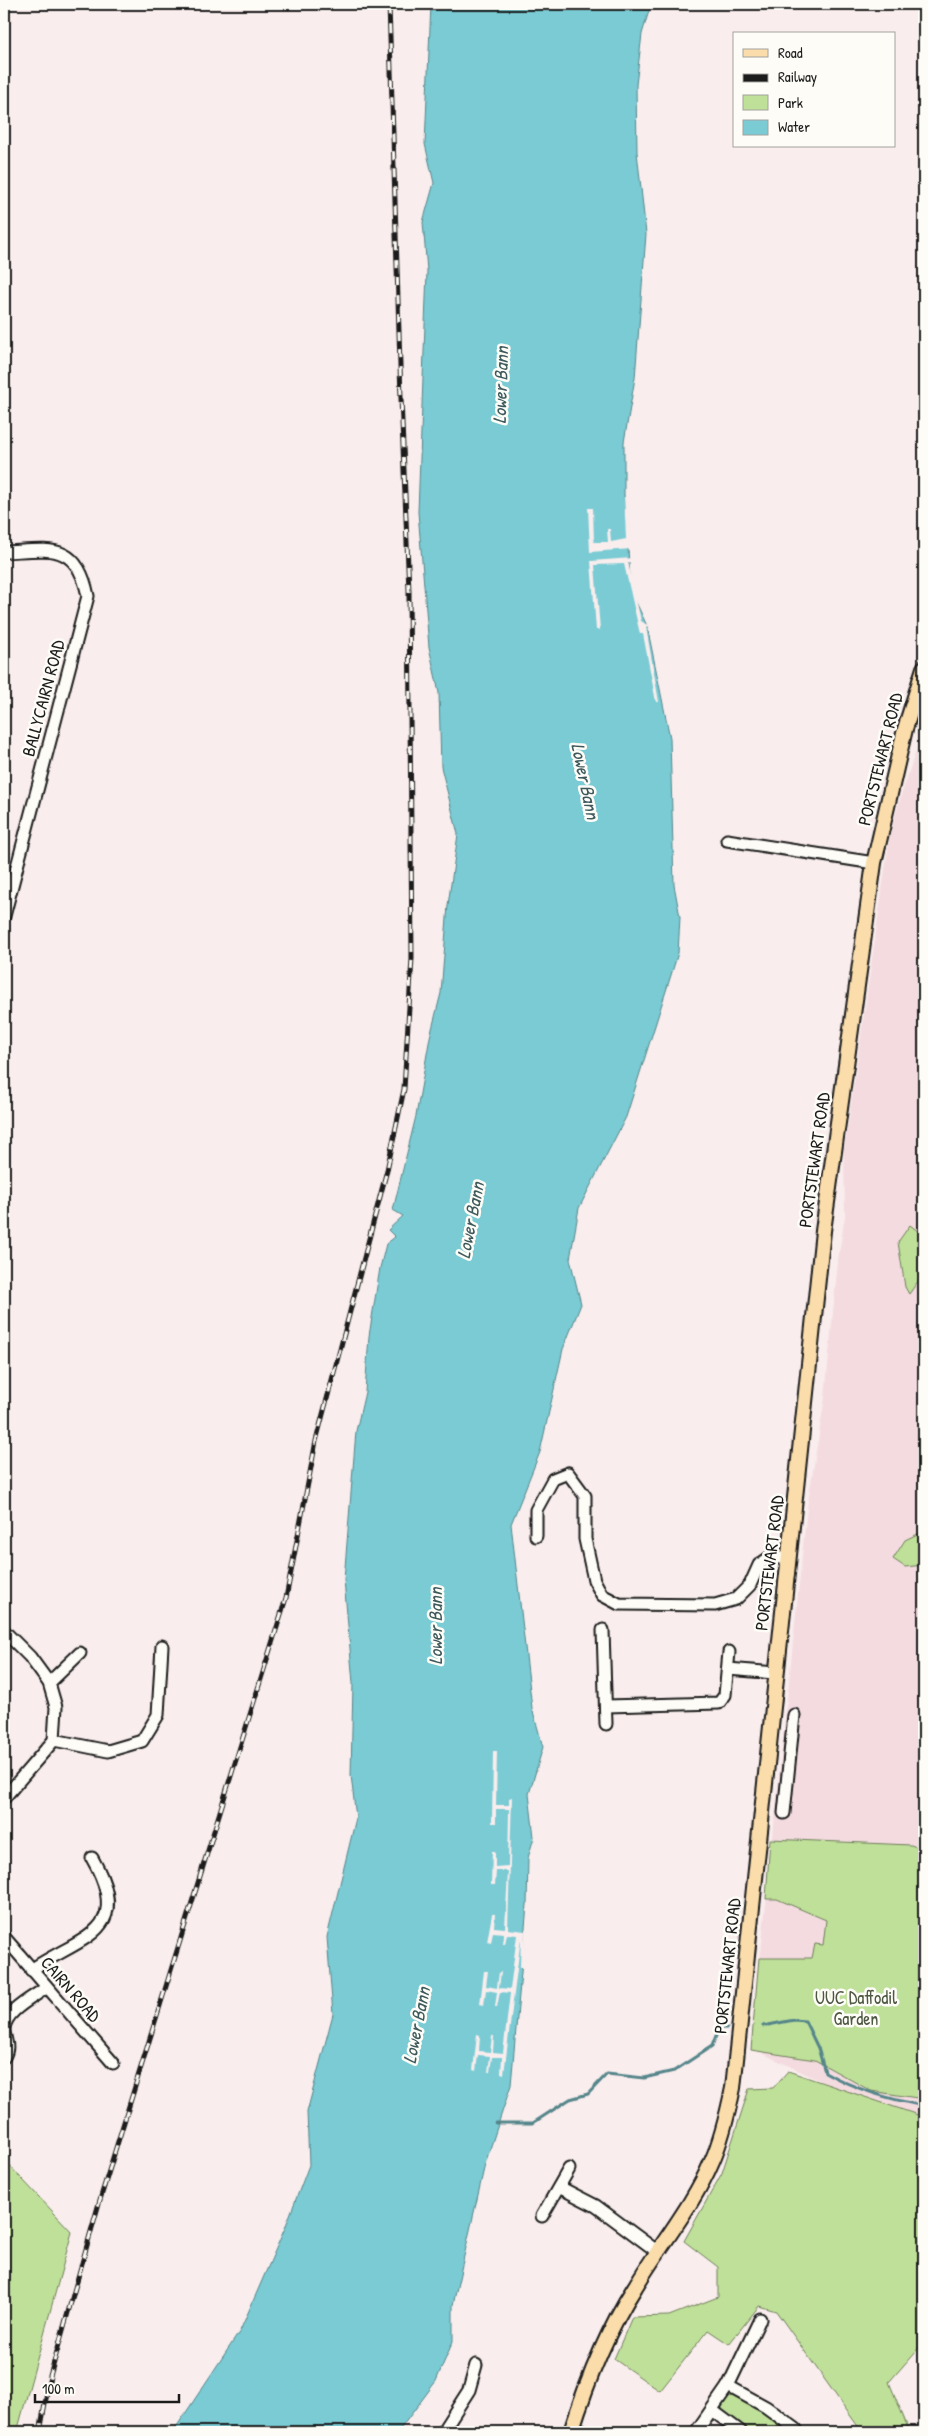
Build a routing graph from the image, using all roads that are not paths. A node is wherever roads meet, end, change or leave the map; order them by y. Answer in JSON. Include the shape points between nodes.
{"nodes":[{"id":1,"x":4,"y":552,"type":"edge"},
{"id":2,"x":924,"y":668,"type":"edge"},
{"id":3,"x":727,"y":840,"type":"dead end"},
{"id":4,"x":874,"y":863,"type":"junction"},
{"id":5,"x":4,"y":916,"type":"edge"},
{"id":6,"x":536,"y":1536,"type":"dead end"},
{"id":7,"x":789,"y":1558,"type":"junction"},
{"id":8,"x":604,"y":1630,"type":"dead end"},
{"id":9,"x":4,"y":1631,"type":"edge"},
{"id":10,"x":162,"y":1646,"type":"dead end"},
{"id":11,"x":729,"y":1652,"type":"dead end"},
{"id":12,"x":80,"y":1653,"type":"dead end"},
{"id":13,"x":728,"y":1669,"type":"junction"},
{"id":14,"x":775,"y":1673,"type":"junction"},
{"id":15,"x":49,"y":1683,"type":"junction"},
{"id":16,"x":606,"y":1706,"type":"junction"},
{"id":17,"x":794,"y":1715,"type":"dead end"},
{"id":18,"x":606,"y":1724,"type":"dead end"},
{"id":19,"x":54,"y":1740,"type":"junction"},
{"id":20,"x":4,"y":1798,"type":"edge"},
{"id":21,"x":784,"y":1814,"type":"dead end"},
{"id":22,"x":92,"y":1858,"type":"dead end"},
{"id":23,"x":4,"y":1937,"type":"edge"},
{"id":24,"x":31,"y":1970,"type":"junction"},
{"id":25,"x":46,"y":1988,"type":"junction"},
{"id":26,"x":4,"y":2057,"type":"edge"},
{"id":27,"x":113,"y":2063,"type":"dead end"},
{"id":28,"x":569,"y":2169,"type":"dead end"},
{"id":29,"x":559,"y":2188,"type":"junction"},
{"id":30,"x":542,"y":2216,"type":"dead end"},
{"id":31,"x":658,"y":2252,"type":"junction"},
{"id":32,"x":760,"y":2318,"type":"dead end"},
{"id":33,"x":476,"y":2365,"type":"dead end"},
{"id":34,"x":728,"y":2386,"type":"junction"},
{"id":35,"x":713,"y":2411,"type":"junction"},
{"id":36,"x":572,"y":2429,"type":"edge"},
{"id":37,"x":442,"y":2432,"type":"edge"},
{"id":38,"x":587,"y":2432,"type":"edge"},
{"id":39,"x":696,"y":2432,"type":"edge"},
{"id":40,"x":741,"y":2432,"type":"edge"},
{"id":41,"x":797,"y":2432,"type":"edge"}],
"edges":[{"from":1,"to":5,"type":"street","name":"BALLYCAIRN ROAD","via":[[52,550],[69,556],[83,574],[88,596]]},
{"from":2,"to":4,"type":"main road","name":"PORTSTEWART ROAD","via":[[905,729]]},
{"from":3,"to":4,"type":"street"},
{"from":4,"to":7,"type":"main road","name":"PORTSTEWART ROAD","via":[[823,1231]]},
{"from":6,"to":7,"type":"street","via":[[536,1510],[553,1479],[568,1473],[585,1496],[585,1538],[594,1580],[602,1596],[619,1604],[715,1605],[736,1599],[750,1585],[759,1565],[769,1558]]},
{"from":7,"to":14,"type":"main road","name":"PORTSTEWART ROAD"},
{"from":8,"to":16,"type":"street"},
{"from":9,"to":15,"type":"street","via":[[30,1657]]},
{"from":10,"to":19,"type":"street","via":[[158,1715],[142,1741],[108,1751]]},
{"from":11,"to":13,"type":"street"},
{"from":12,"to":15,"type":"street"},
{"from":13,"to":14,"type":"street"},
{"from":13,"to":16,"type":"street","via":[[725,1695],[715,1704]]},
{"from":14,"to":31,"type":"main road","name":"PORTSTEWART ROAD","via":[[731,2102],[712,2161],[682,2217]]},
{"from":15,"to":19,"type":"street","via":[[56,1707]]},
{"from":16,"to":18,"type":"street"},
{"from":17,"to":21,"type":"street"},
{"from":19,"to":20,"type":"street"},
{"from":22,"to":24,"type":"street","via":[[107,1890],[108,1906],[103,1921],[87,1939]]},
{"from":23,"to":24,"type":"street","name":"CAIRN ROAD"},
{"from":24,"to":25,"type":"street","name":"CAIRN ROAD"},
{"from":25,"to":26,"type":"street","via":[[13,2010],[6,2020],[4,2032],[8,2047]]},
{"from":25,"to":27,"type":"street","name":"CAIRN ROAD"},
{"from":28,"to":29,"type":"street"},
{"from":29,"to":30,"type":"street"},
{"from":29,"to":31,"type":"street","via":[[596,2206]]},
{"from":31,"to":36,"type":"main road","name":"PORTSTEWART ROAD","via":[[634,2288],[597,2357]]},
{"from":32,"to":34,"type":"street"},
{"from":33,"to":37,"type":"street","via":[[469,2390]]},
{"from":34,"to":35,"type":"street"},
{"from":34,"to":41,"type":"street","via":[[766,2407]]},
{"from":35,"to":39,"type":"street"},
{"from":35,"to":40,"type":"street"},
{"from":36,"to":38,"type":"street"}]}
